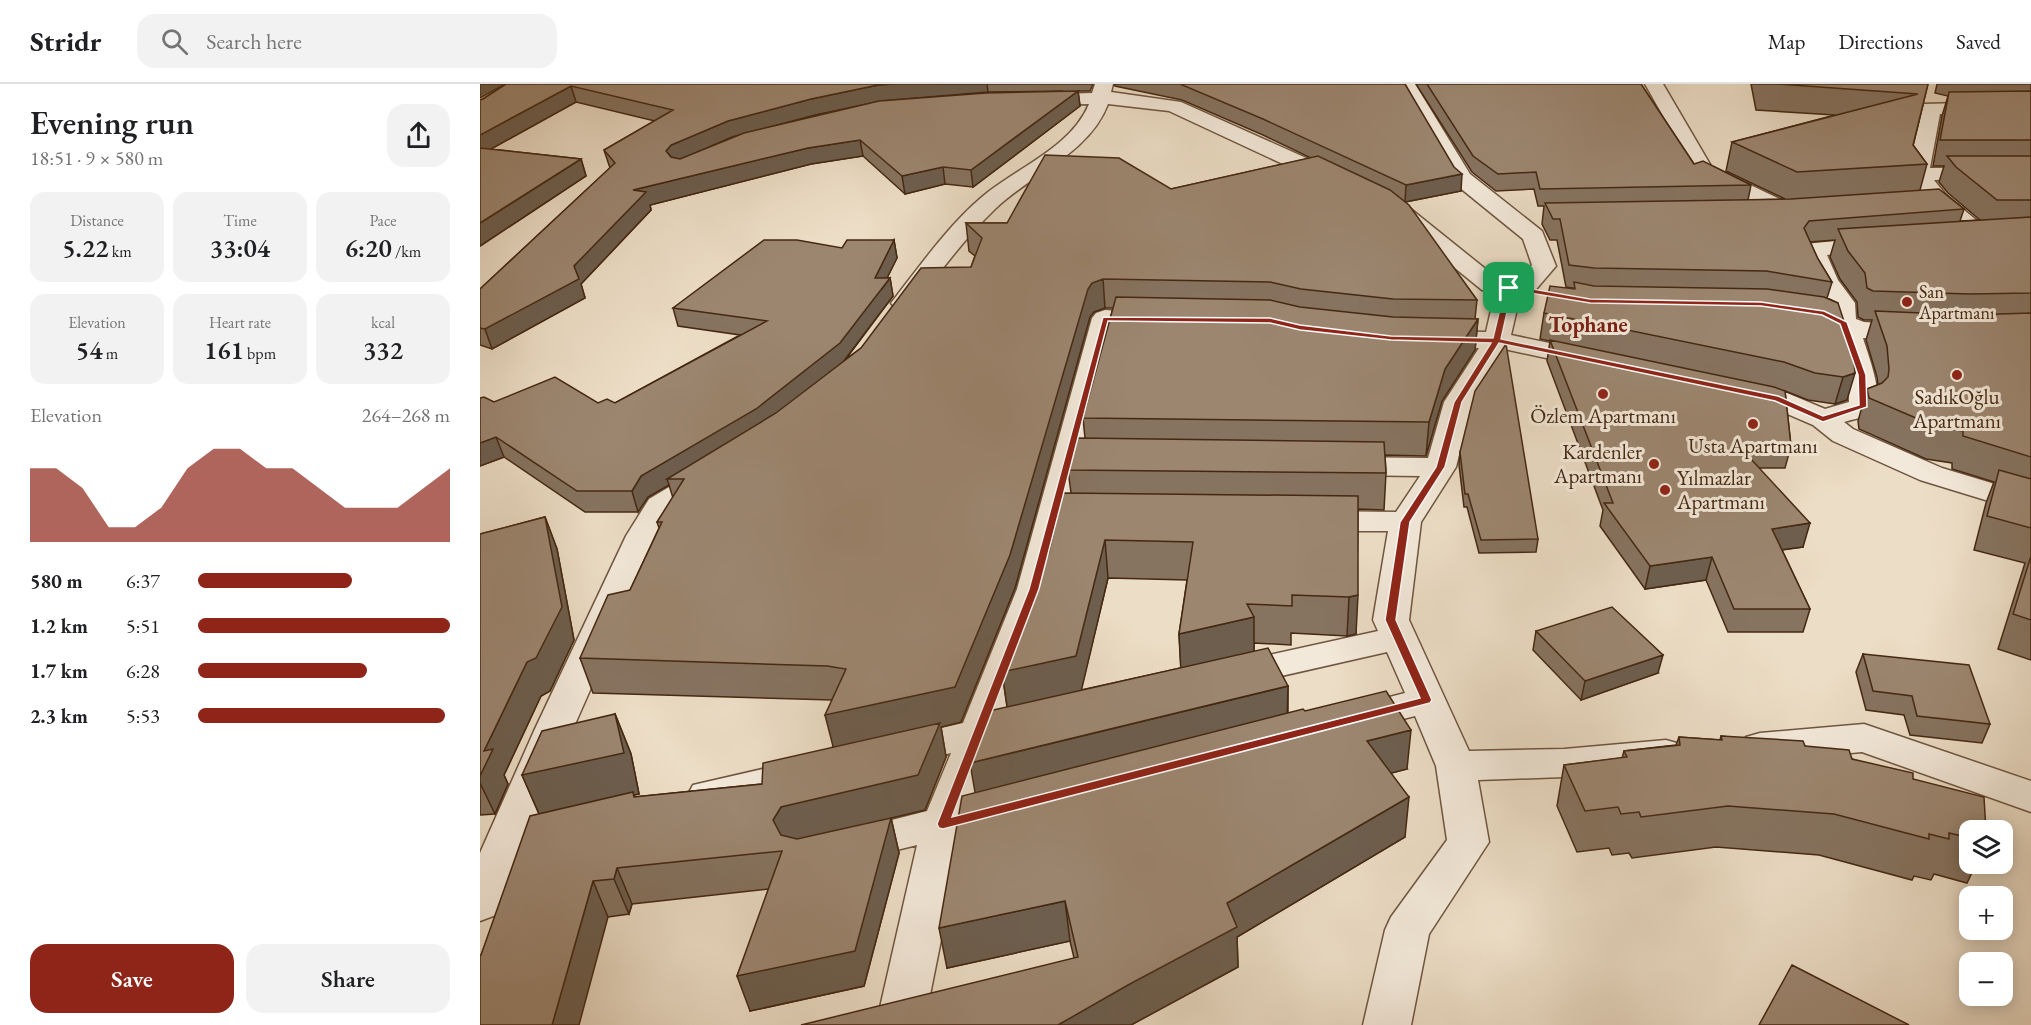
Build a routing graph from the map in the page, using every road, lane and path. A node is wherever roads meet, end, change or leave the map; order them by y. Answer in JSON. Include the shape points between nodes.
{"nodes":[{"id":1,"x":506,"y":84,"type":"edge"},
{"id":2,"x":522,"y":84,"type":"edge"},
{"id":3,"x":1406,"y":84,"type":"edge"},
{"id":4,"x":1654,"y":84,"type":"edge"},
{"id":5,"x":1102,"y":91,"type":"edge"},
{"id":6,"x":1917,"y":96,"type":"edge"},
{"id":7,"x":480,"y":98,"type":"edge"},
{"id":8,"x":1021,"y":99,"type":"edge"},
{"id":9,"x":2031,"y":107,"type":"edge"},
{"id":10,"x":1958,"y":108,"type":"junction"},
{"id":11,"x":480,"y":109,"type":"edge"},
{"id":12,"x":2031,"y":173,"type":"edge"},
{"id":13,"x":1918,"y":174,"type":"junction"},
{"id":14,"x":1357,"y":190,"type":"edge"},
{"id":15,"x":1377,"y":200,"type":"edge"},
{"id":16,"x":1938,"y":200,"type":"junction"},
{"id":17,"x":1880,"y":204,"type":"edge"},
{"id":18,"x":1810,"y":209,"type":"edge"},
{"id":19,"x":1786,"y":211,"type":"junction"},
{"id":20,"x":1738,"y":212,"type":"edge"},
{"id":21,"x":1512,"y":216,"type":"junction"},
{"id":22,"x":1547,"y":216,"type":"edge"},
{"id":23,"x":2031,"y":235,"type":"edge"},
{"id":24,"x":1982,"y":236,"type":"junction"},
{"id":25,"x":1955,"y":241,"type":"edge"},
{"id":26,"x":1897,"y":243,"type":"edge"},
{"id":27,"x":1526,"y":290,"type":"junction"},
{"id":28,"x":1782,"y":307,"type":"edge"},
{"id":29,"x":1188,"y":320,"type":"edge"},
{"id":30,"x":1844,"y":322,"type":"junction"},
{"id":31,"x":886,"y":328,"type":"edge"},
{"id":32,"x":1937,"y":333,"type":"edge"},
{"id":33,"x":1402,"y":338,"type":"edge"},
{"id":34,"x":1497,"y":340,"type":"junction"},
{"id":35,"x":1625,"y":367,"type":"edge"},
{"id":36,"x":1719,"y":387,"type":"edge"},
{"id":37,"x":1823,"y":419,"type":"junction"},
{"id":38,"x":731,"y":462,"type":"edge"},
{"id":39,"x":1313,"y":465,"type":"edge"},
{"id":40,"x":1441,"y":467,"type":"junction"},
{"id":41,"x":2031,"y":506,"type":"edge"},
{"id":42,"x":1288,"y":521,"type":"edge"},
{"id":43,"x":1405,"y":522,"type":"junction"},
{"id":44,"x":1399,"y":638,"type":"junction"},
{"id":45,"x":1200,"y":683,"type":"edge"},
{"id":46,"x":1426,"y":700,"type":"junction"},
{"id":47,"x":1026,"y":723,"type":"edge"},
{"id":48,"x":1323,"y":727,"type":"edge"},
{"id":49,"x":979,"y":733,"type":"junction"},
{"id":50,"x":1456,"y":766,"type":"junction"},
{"id":51,"x":2031,"y":797,"type":"edge"},
{"id":52,"x":679,"y":802,"type":"edge"},
{"id":53,"x":1000,"y":810,"type":"edge"},
{"id":54,"x":943,"y":824,"type":"junction"},
{"id":55,"x":552,"y":831,"type":"edge"},
{"id":56,"x":506,"y":842,"type":"junction"},
{"id":57,"x":818,"y":853,"type":"edge"},
{"id":58,"x":480,"y":903,"type":"edge"},
{"id":59,"x":900,"y":1025,"type":"edge"},
{"id":60,"x":1387,"y":1025,"type":"edge"}],
"edges":[{"from":1,"to":7,"type":"main road"},
{"from":2,"to":11,"type":"main road"},
{"from":3,"to":21,"type":"street","via":[[1462,178]]},
{"from":4,"to":19,"type":"street","via":[[1703,171]]},
{"from":5,"to":8,"type":"street"},
{"from":5,"to":14,"type":"street","via":[[1120,98],[1174,106]]},
{"from":5,"to":31,"type":"street","via":[[1097,109],[1078,133],[1047,162],[991,200],[949,242]]},
{"from":6,"to":10,"type":"street"},
{"from":9,"to":10,"type":"street"},
{"from":10,"to":13,"type":"street","via":[[1930,108]]},
{"from":12,"to":13,"type":"street"},
{"from":13,"to":16,"type":"street"},
{"from":15,"to":27,"type":"street","via":[[1398,210],[1491,285]]},
{"from":16,"to":17,"type":"street"},
{"from":16,"to":24,"type":"street"},
{"from":18,"to":19,"type":"street"},
{"from":19,"to":20,"type":"street"},
{"from":21,"to":22,"type":"street"},
{"from":21,"to":27,"type":"street","via":[[1534,236],[1544,266]]},
{"from":23,"to":24,"type":"street"},
{"from":24,"to":25,"type":"street"},
{"from":26,"to":30,"type":"street","via":[[1814,249],[1826,280],[1842,303]]},
{"from":27,"to":34,"type":"street"},
{"from":28,"to":30,"type":"street","via":[[1824,313]]},
{"from":29,"to":49,"type":"street","via":[[1105,318],[1079,463],[1063,518]]},
{"from":30,"to":32,"type":"street","via":[[1859,330]]},
{"from":30,"to":37,"type":"street","via":[[1862,375],[1863,407]]},
{"from":33,"to":34,"type":"street"},
{"from":34,"to":35,"type":"street"},
{"from":34,"to":40,"type":"street","via":[[1458,402]]},
{"from":36,"to":37,"type":"street","via":[[1778,399]]},
{"from":37,"to":41,"type":"street","via":[[1843,435],[1931,474]]},
{"from":38,"to":56,"type":"street","via":[[660,506],[642,536]]},
{"from":39,"to":40,"type":"street"},
{"from":40,"to":43,"type":"street"},
{"from":42,"to":43,"type":"street"},
{"from":43,"to":44,"type":"street","via":[[1391,620]]},
{"from":44,"to":45,"type":"street"},
{"from":44,"to":46,"type":"street"},
{"from":46,"to":48,"type":"street"},
{"from":46,"to":50,"type":"street"},
{"from":47,"to":49,"type":"street"},
{"from":49,"to":52,"type":"street"},
{"from":49,"to":54,"type":"street"},
{"from":50,"to":51,"type":"street","via":[[1564,763],[1864,738]]},
{"from":50,"to":60,"type":"street","via":[[1468,842],[1407,930]]},
{"from":53,"to":54,"type":"street"},
{"from":54,"to":57,"type":"street"},
{"from":54,"to":59,"type":"street"},
{"from":55,"to":56,"type":"street"},
{"from":56,"to":58,"type":"street"}]}
